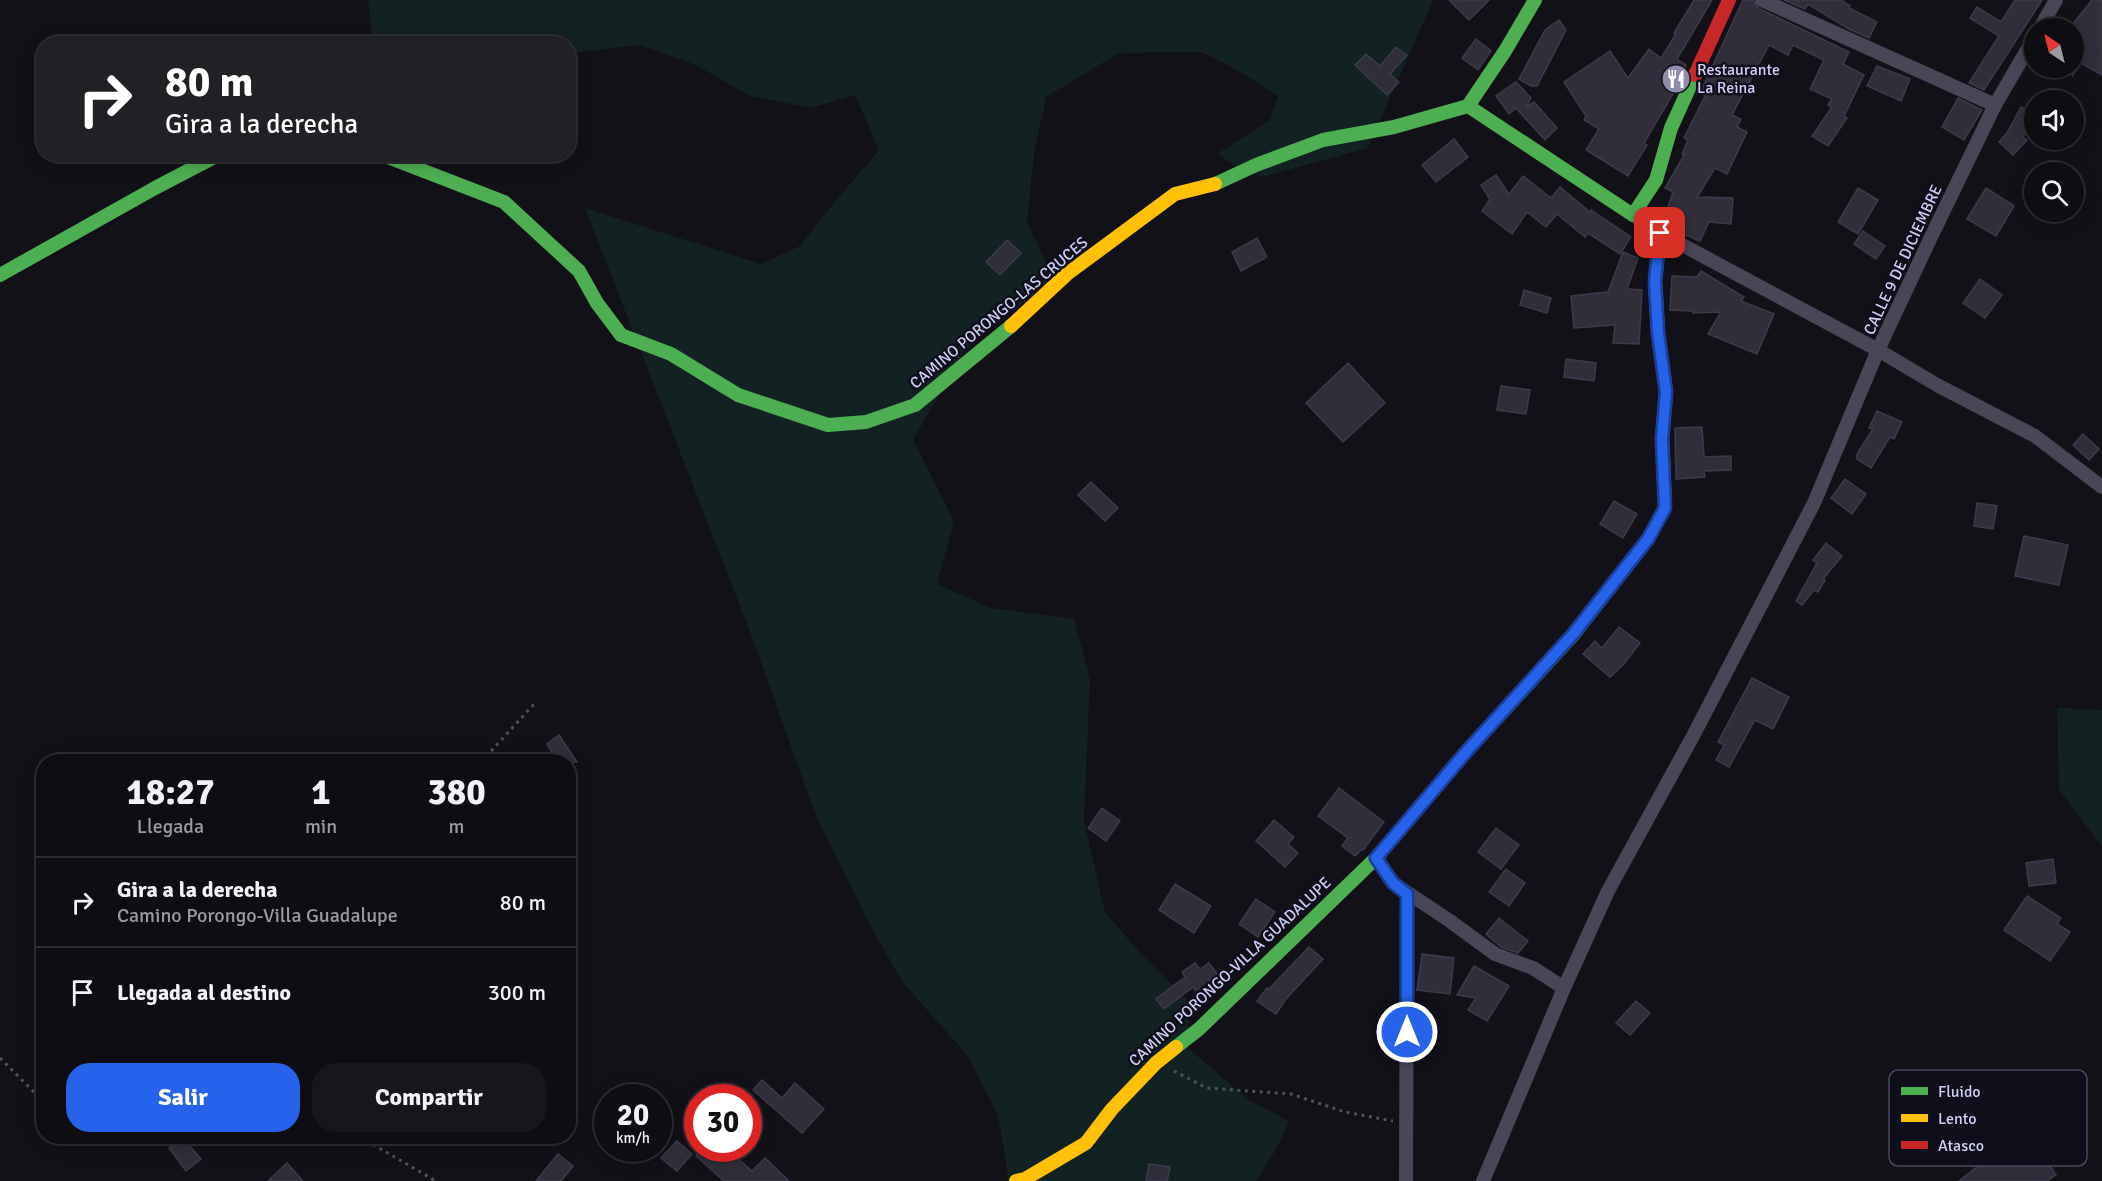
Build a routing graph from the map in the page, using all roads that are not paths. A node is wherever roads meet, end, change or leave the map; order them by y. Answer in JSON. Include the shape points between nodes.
{"nodes":[{"id":1,"x":1535,"y":0,"type":"edge"},
{"id":2,"x":1730,"y":0,"type":"edge"},
{"id":3,"x":1762,"y":0,"type":"edge"},
{"id":4,"x":2056,"y":0,"type":"edge"},
{"id":5,"x":2046,"y":18,"type":"edge"},
{"id":6,"x":2024,"y":56,"type":"edge"},
{"id":7,"x":1995,"y":105,"type":"junction"},
{"id":8,"x":1468,"y":106,"type":"junction"},
{"id":9,"x":205,"y":162,"type":"edge"},
{"id":10,"x":401,"y":162,"type":"edge"},
{"id":11,"x":1633,"y":215,"type":"junction"},
{"id":12,"x":1660,"y":233,"type":"junction"},
{"id":13,"x":0,"y":275,"type":"edge"},
{"id":14,"x":1878,"y":350,"type":"junction"},
{"id":15,"x":2102,"y":487,"type":"edge"},
{"id":16,"x":1376,"y":858,"type":"junction"},
{"id":17,"x":1407,"y":894,"type":"junction"},
{"id":18,"x":1564,"y":988,"type":"junction"},
{"id":19,"x":1016,"y":1181,"type":"edge"},
{"id":20,"x":1406,"y":1181,"type":"edge"},
{"id":21,"x":1483,"y":1181,"type":"edge"}],
"edges":[{"from":1,"to":8,"type":"main road"},
{"from":2,"to":11,"type":"main road","via":[[1671,128],[1656,180]]},
{"from":3,"to":7,"type":"street"},
{"from":4,"to":5,"type":"street"},
{"from":6,"to":7,"type":"street","name":"CALLE 9 DE DICIEMBRE"},
{"from":7,"to":14,"type":"street","name":"CALLE 9 DE DICIEMBRE"},
{"from":8,"to":10,"type":"main road","name":"CAMINO PORONGO-LAS CRUCES","via":[[1394,127],[1323,140],[1218,183],[1175,194],[1067,274],[915,405],[866,422],[828,425],[738,396],[671,354],[621,335],[579,271],[504,202]]},
{"from":8,"to":11,"type":"main road"},
{"from":9,"to":13,"type":"main road"},
{"from":11,"to":12,"type":"street"},
{"from":12,"to":14,"type":"street"},
{"from":12,"to":16,"type":"main road","name":"CAMINO PORONGO-VILLA GUADALUPE","via":[[1655,281],[1666,392],[1662,439],[1665,508],[1648,539],[1574,633]]},
{"from":14,"to":15,"type":"street","via":[[2035,436]]},
{"from":14,"to":18,"type":"street","name":"CALLE 9 DE DICIEMBRE","via":[[1814,503],[1608,891]]},
{"from":16,"to":17,"type":"street","via":[[1393,883]]},
{"from":16,"to":19,"type":"main road","name":"CAMINO PORONGO-VILLA GUADALUPE","via":[[1199,1029],[1156,1063],[1112,1108],[1086,1143]]},
{"from":17,"to":18,"type":"street","via":[[1495,954],[1533,968]]},
{"from":17,"to":20,"type":"street"},
{"from":18,"to":21,"type":"street","name":"CALLE 9 DE DICIEMBRE"}]}
